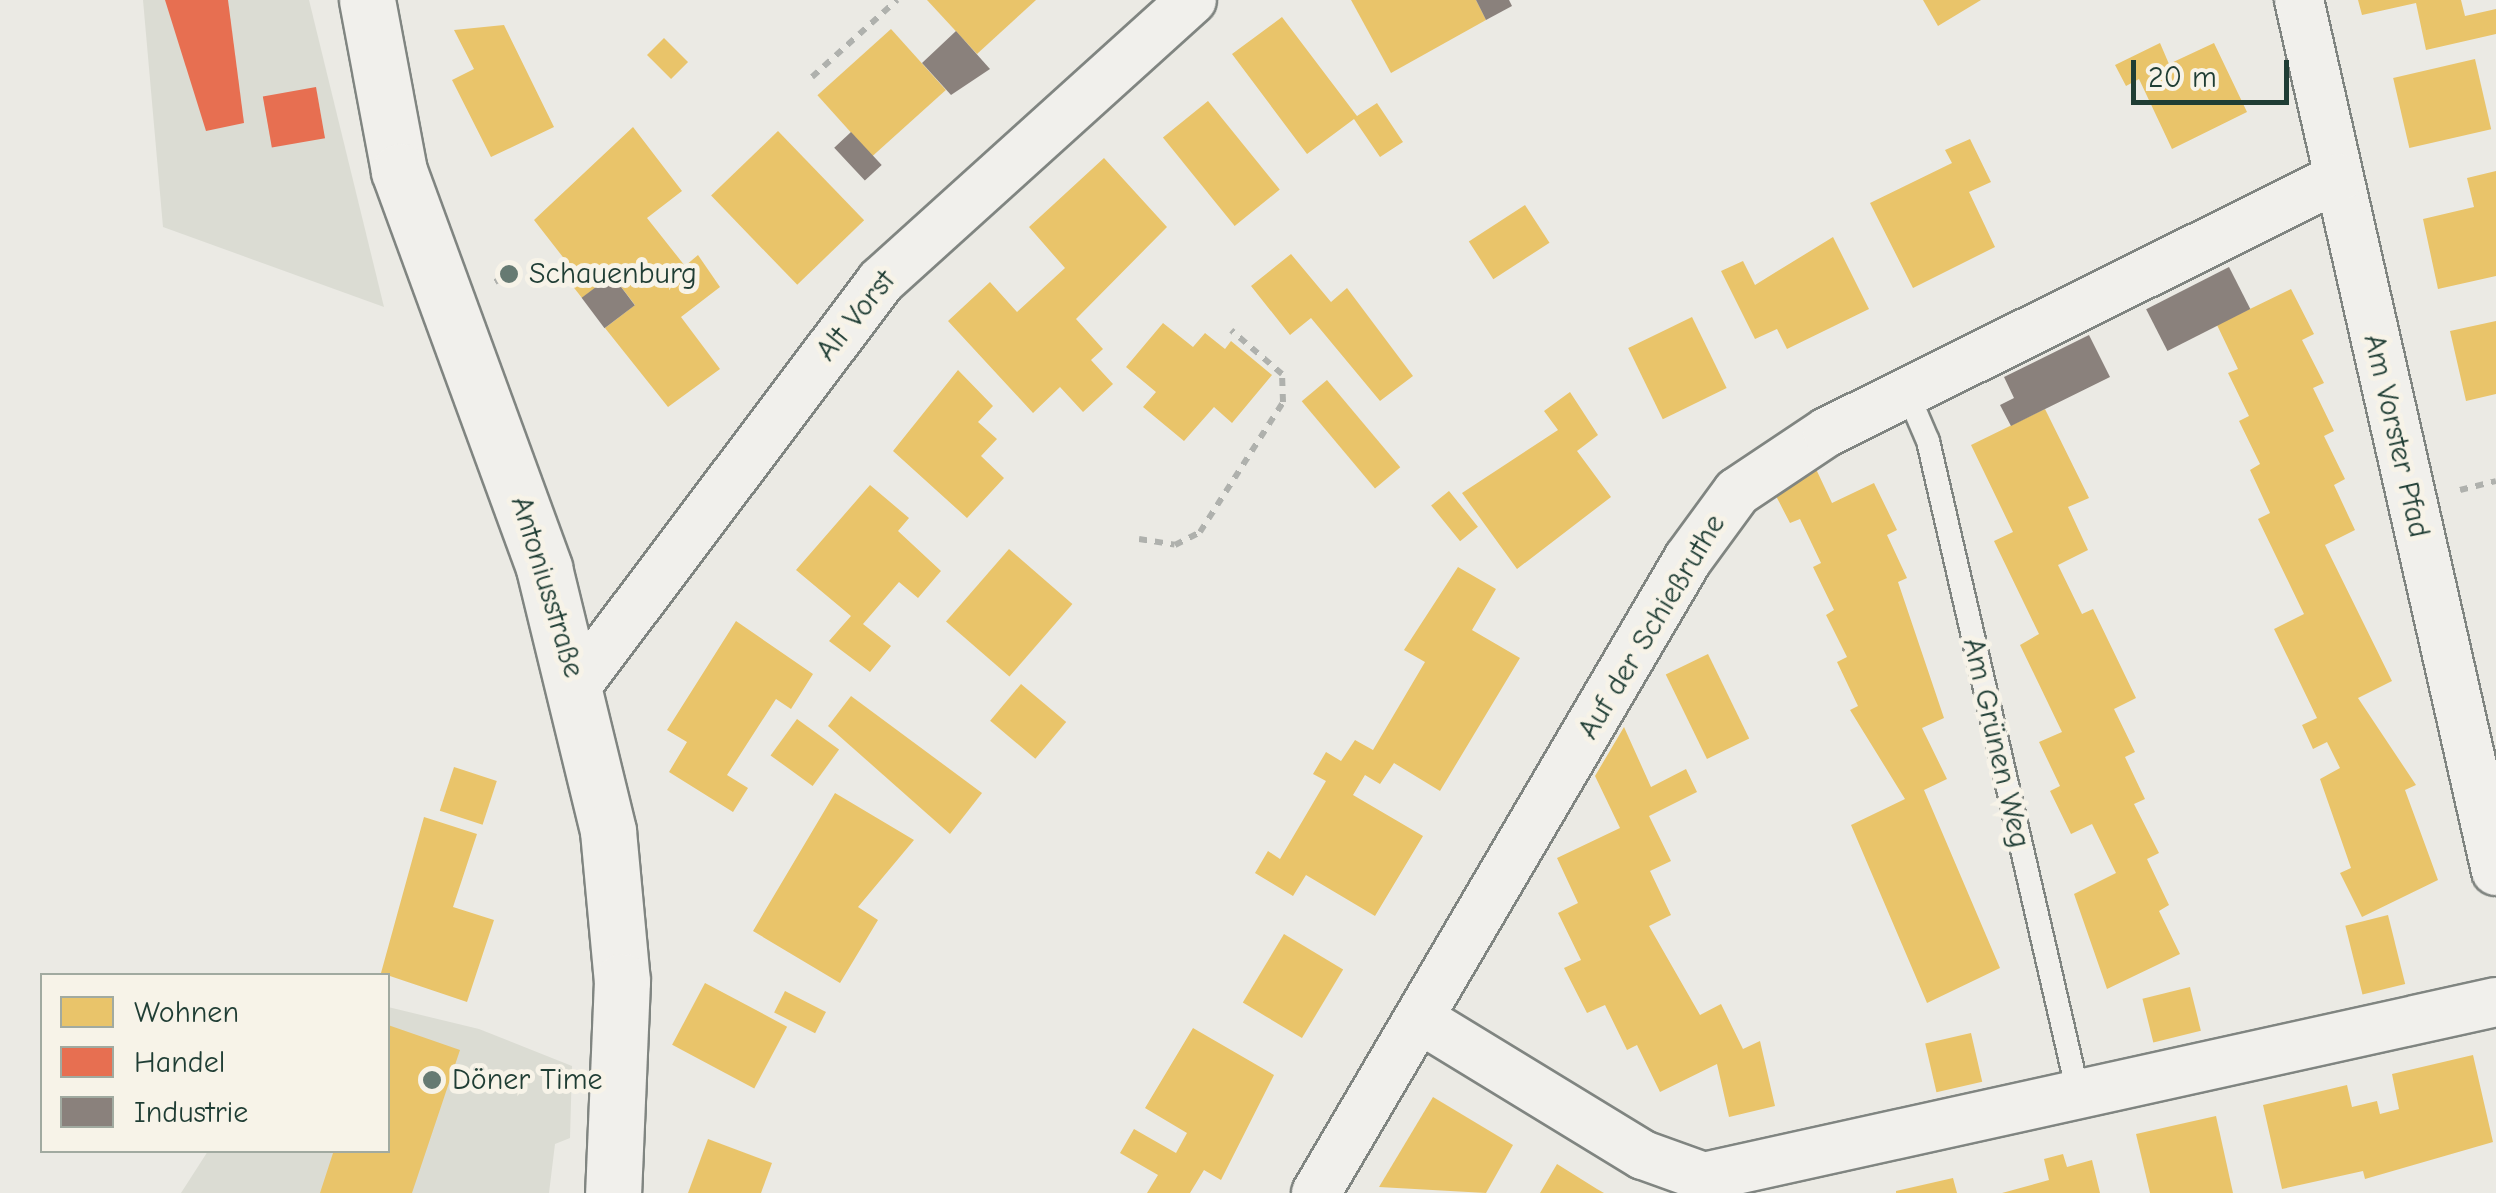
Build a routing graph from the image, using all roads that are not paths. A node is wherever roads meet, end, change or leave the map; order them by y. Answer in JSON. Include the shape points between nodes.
{"nodes":[{"id":1,"x":367,"y":0,"type":"edge"},
{"id":2,"x":1192,"y":0,"type":"edge"},
{"id":3,"x":2299,"y":0,"type":"edge"},
{"id":4,"x":2338,"y":178,"type":"junction"},
{"id":5,"x":1906,"y":392,"type":"junction"},
{"id":6,"x":578,"y":684,"type":"junction"},
{"id":7,"x":2496,"y":871,"type":"edge"},
{"id":8,"x":2496,"y":1002,"type":"edge"},
{"id":9,"x":1420,"y":1019,"type":"junction"},
{"id":10,"x":2079,"y":1097,"type":"junction"},
{"id":11,"x":1699,"y":1185,"type":"edge"},
{"id":12,"x":619,"y":1191,"type":"edge"},
{"id":13,"x":1316,"y":1193,"type":"edge"}],
"edges":[{"from":1,"to":6,"type":"street","name":"Antoniusstraße","via":[[399,170]]},
{"from":2,"to":6,"type":"street","name":"Alt Vorst","via":[[875,289]]},
{"from":3,"to":4,"type":"street","name":"Am Vorster Pfad"},
{"from":4,"to":5,"type":"street","name":"Auf der Schießruthe"},
{"from":4,"to":7,"type":"street","name":"Am Vorster Pfad"},
{"from":5,"to":9,"type":"street","name":"Auf der Schießruthe","via":[[1789,452],[1716,516]]},
{"from":5,"to":10,"type":"lane","name":"Am Grünen Weg","via":[[1928,440]]},
{"from":6,"to":12,"type":"street","name":"Antoniusstraße","via":[[608,831],[622,981]]},
{"from":8,"to":10,"type":"street"},
{"from":9,"to":11,"type":"street"},
{"from":9,"to":13,"type":"street","name":"Auf der Schießruthe"},
{"from":10,"to":11,"type":"street"}]}
